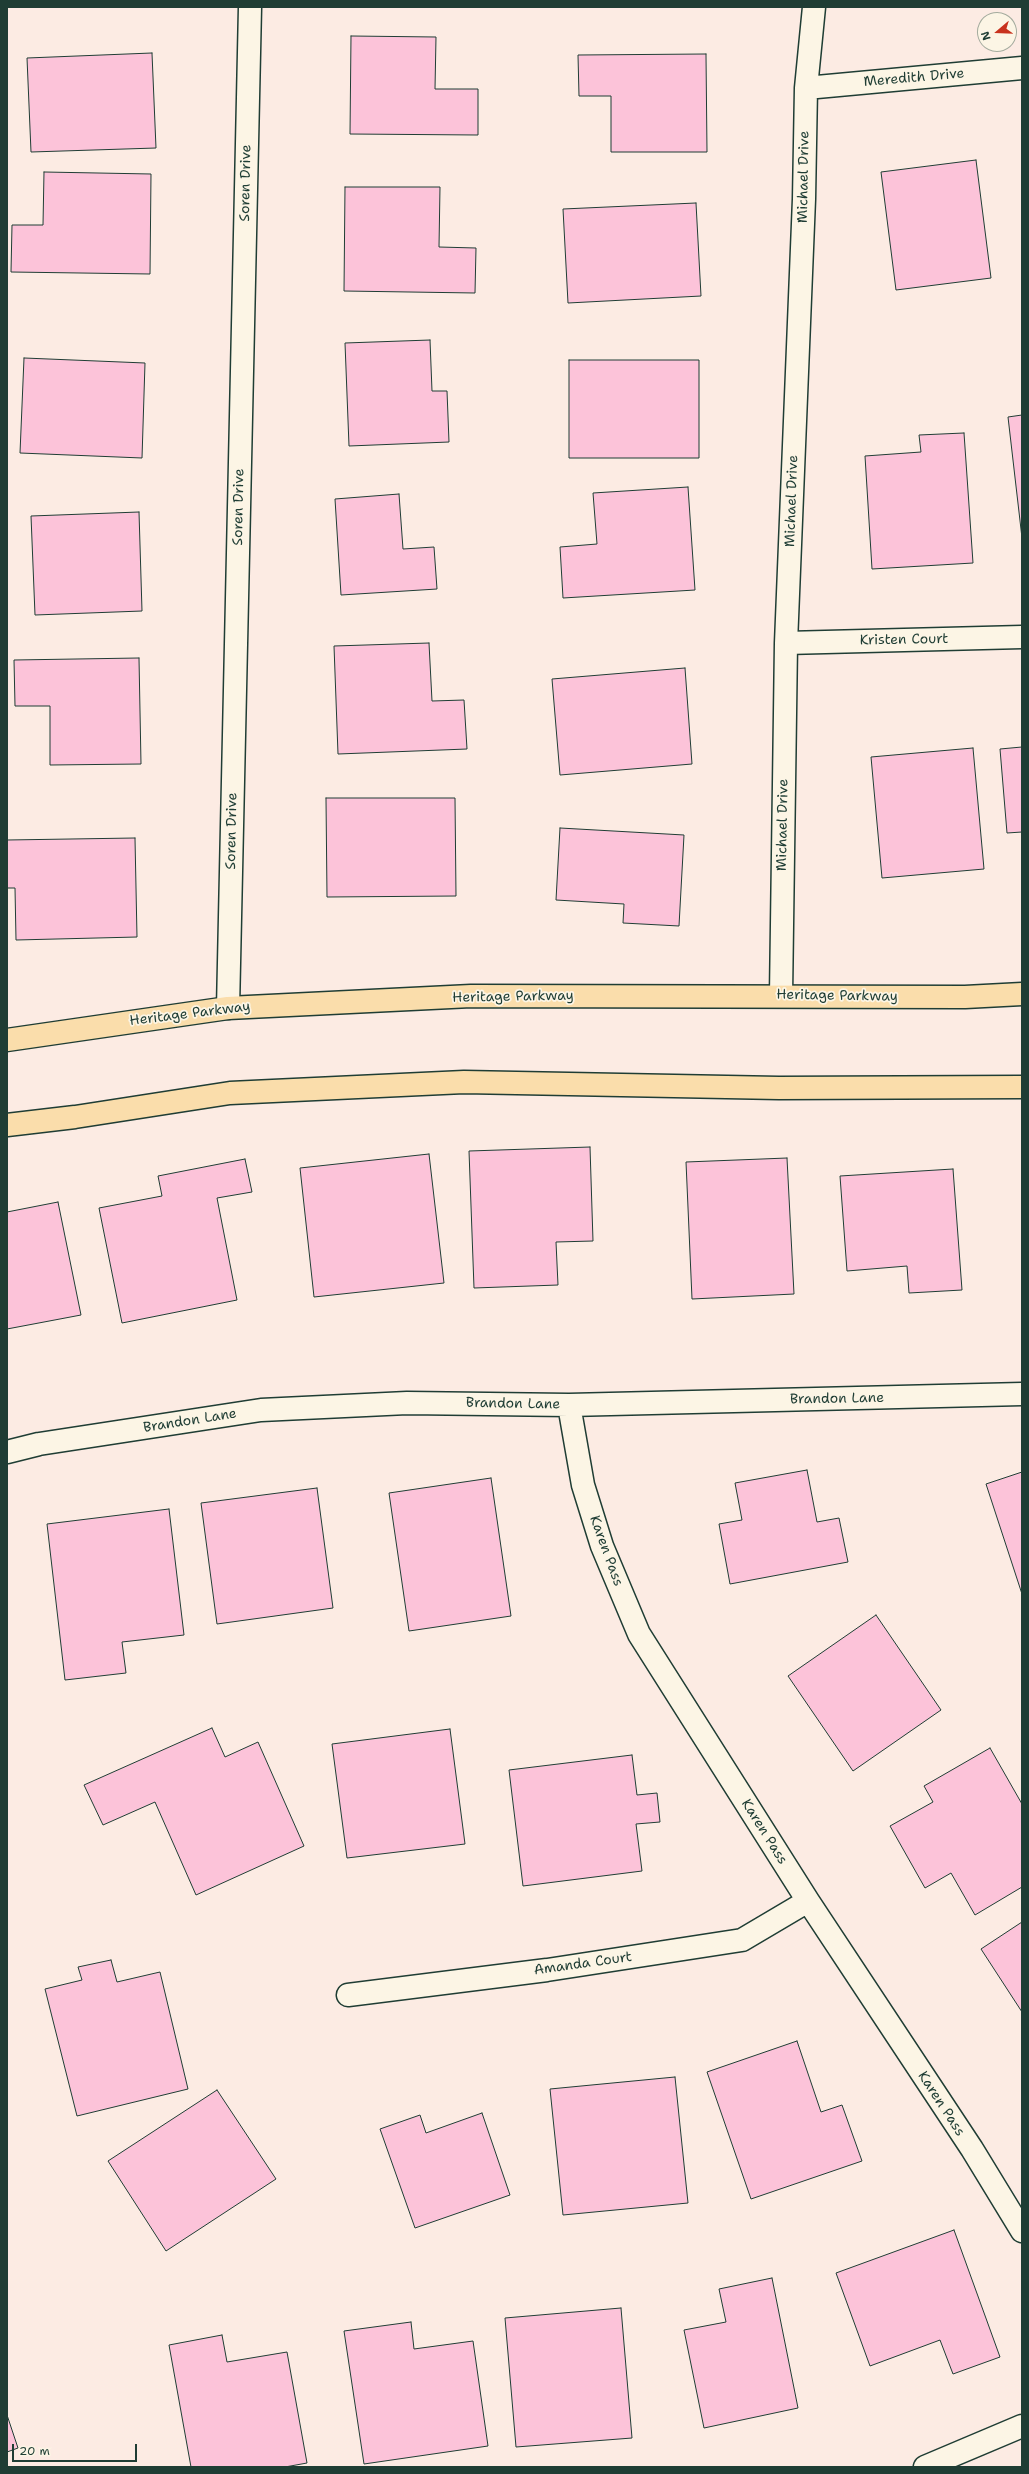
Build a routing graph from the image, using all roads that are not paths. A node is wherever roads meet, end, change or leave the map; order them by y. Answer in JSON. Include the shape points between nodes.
{"nodes":[{"id":1,"x":250,"y":7,"type":"edge"},
{"id":2,"x":814,"y":7,"type":"edge"},
{"id":3,"x":1022,"y":68,"type":"edge"},
{"id":4,"x":806,"y":88,"type":"junction"},
{"id":5,"x":1022,"y":637,"type":"edge"},
{"id":6,"x":786,"y":643,"type":"junction"},
{"id":7,"x":1022,"y":994,"type":"edge"},
{"id":8,"x":781,"y":995,"type":"junction"},
{"id":9,"x":228,"y":1008,"type":"junction"},
{"id":10,"x":7,"y":1040,"type":"edge"},
{"id":11,"x":1022,"y":1087,"type":"edge"},
{"id":12,"x":7,"y":1125,"type":"edge"},
{"id":13,"x":1022,"y":1394,"type":"edge"},
{"id":14,"x":569,"y":1405,"type":"junction"},
{"id":15,"x":7,"y":1452,"type":"edge"},
{"id":16,"x":808,"y":1901,"type":"junction"},
{"id":17,"x":348,"y":1995,"type":"dead end"},
{"id":18,"x":1022,"y":2231,"type":"edge"},
{"id":19,"x":1022,"y":2426,"type":"edge"},
{"id":20,"x":925,"y":2467,"type":"edge"}],
"edges":[{"from":1,"to":9,"type":"street","name":"Soren Drive"},
{"from":2,"to":4,"type":"street","name":"Michael Drive"},
{"from":3,"to":4,"type":"street","name":"Meredith Drive"},
{"from":4,"to":6,"type":"street","name":"Michael Drive"},
{"from":5,"to":6,"type":"street","name":"Kristen Court"},
{"from":6,"to":8,"type":"street","name":"Michael Drive"},
{"from":7,"to":8,"type":"main road","name":"Heritage Parkway","via":[[965,997]]},
{"from":8,"to":9,"type":"main road","name":"Heritage Parkway","via":[[471,996]]},
{"from":9,"to":10,"type":"main road","name":"Heritage Parkway"},
{"from":11,"to":12,"type":"main road","via":[[779,1088],[464,1082],[230,1093]]},
{"from":13,"to":14,"type":"street","name":"Brandon Lane"},
{"from":14,"to":15,"type":"street","name":"Brandon Lane","via":[[407,1403],[260,1410],[39,1444]]},
{"from":14,"to":16,"type":"street","name":"Karen Pass","via":[[584,1485],[602,1546],[639,1634]]},
{"from":16,"to":17,"type":"street","name":"Amanda Court","via":[[742,1940],[547,1970]]},
{"from":16,"to":18,"type":"street","name":"Karen Pass","via":[[972,2149]]},
{"from":19,"to":20,"type":"street"}]}
